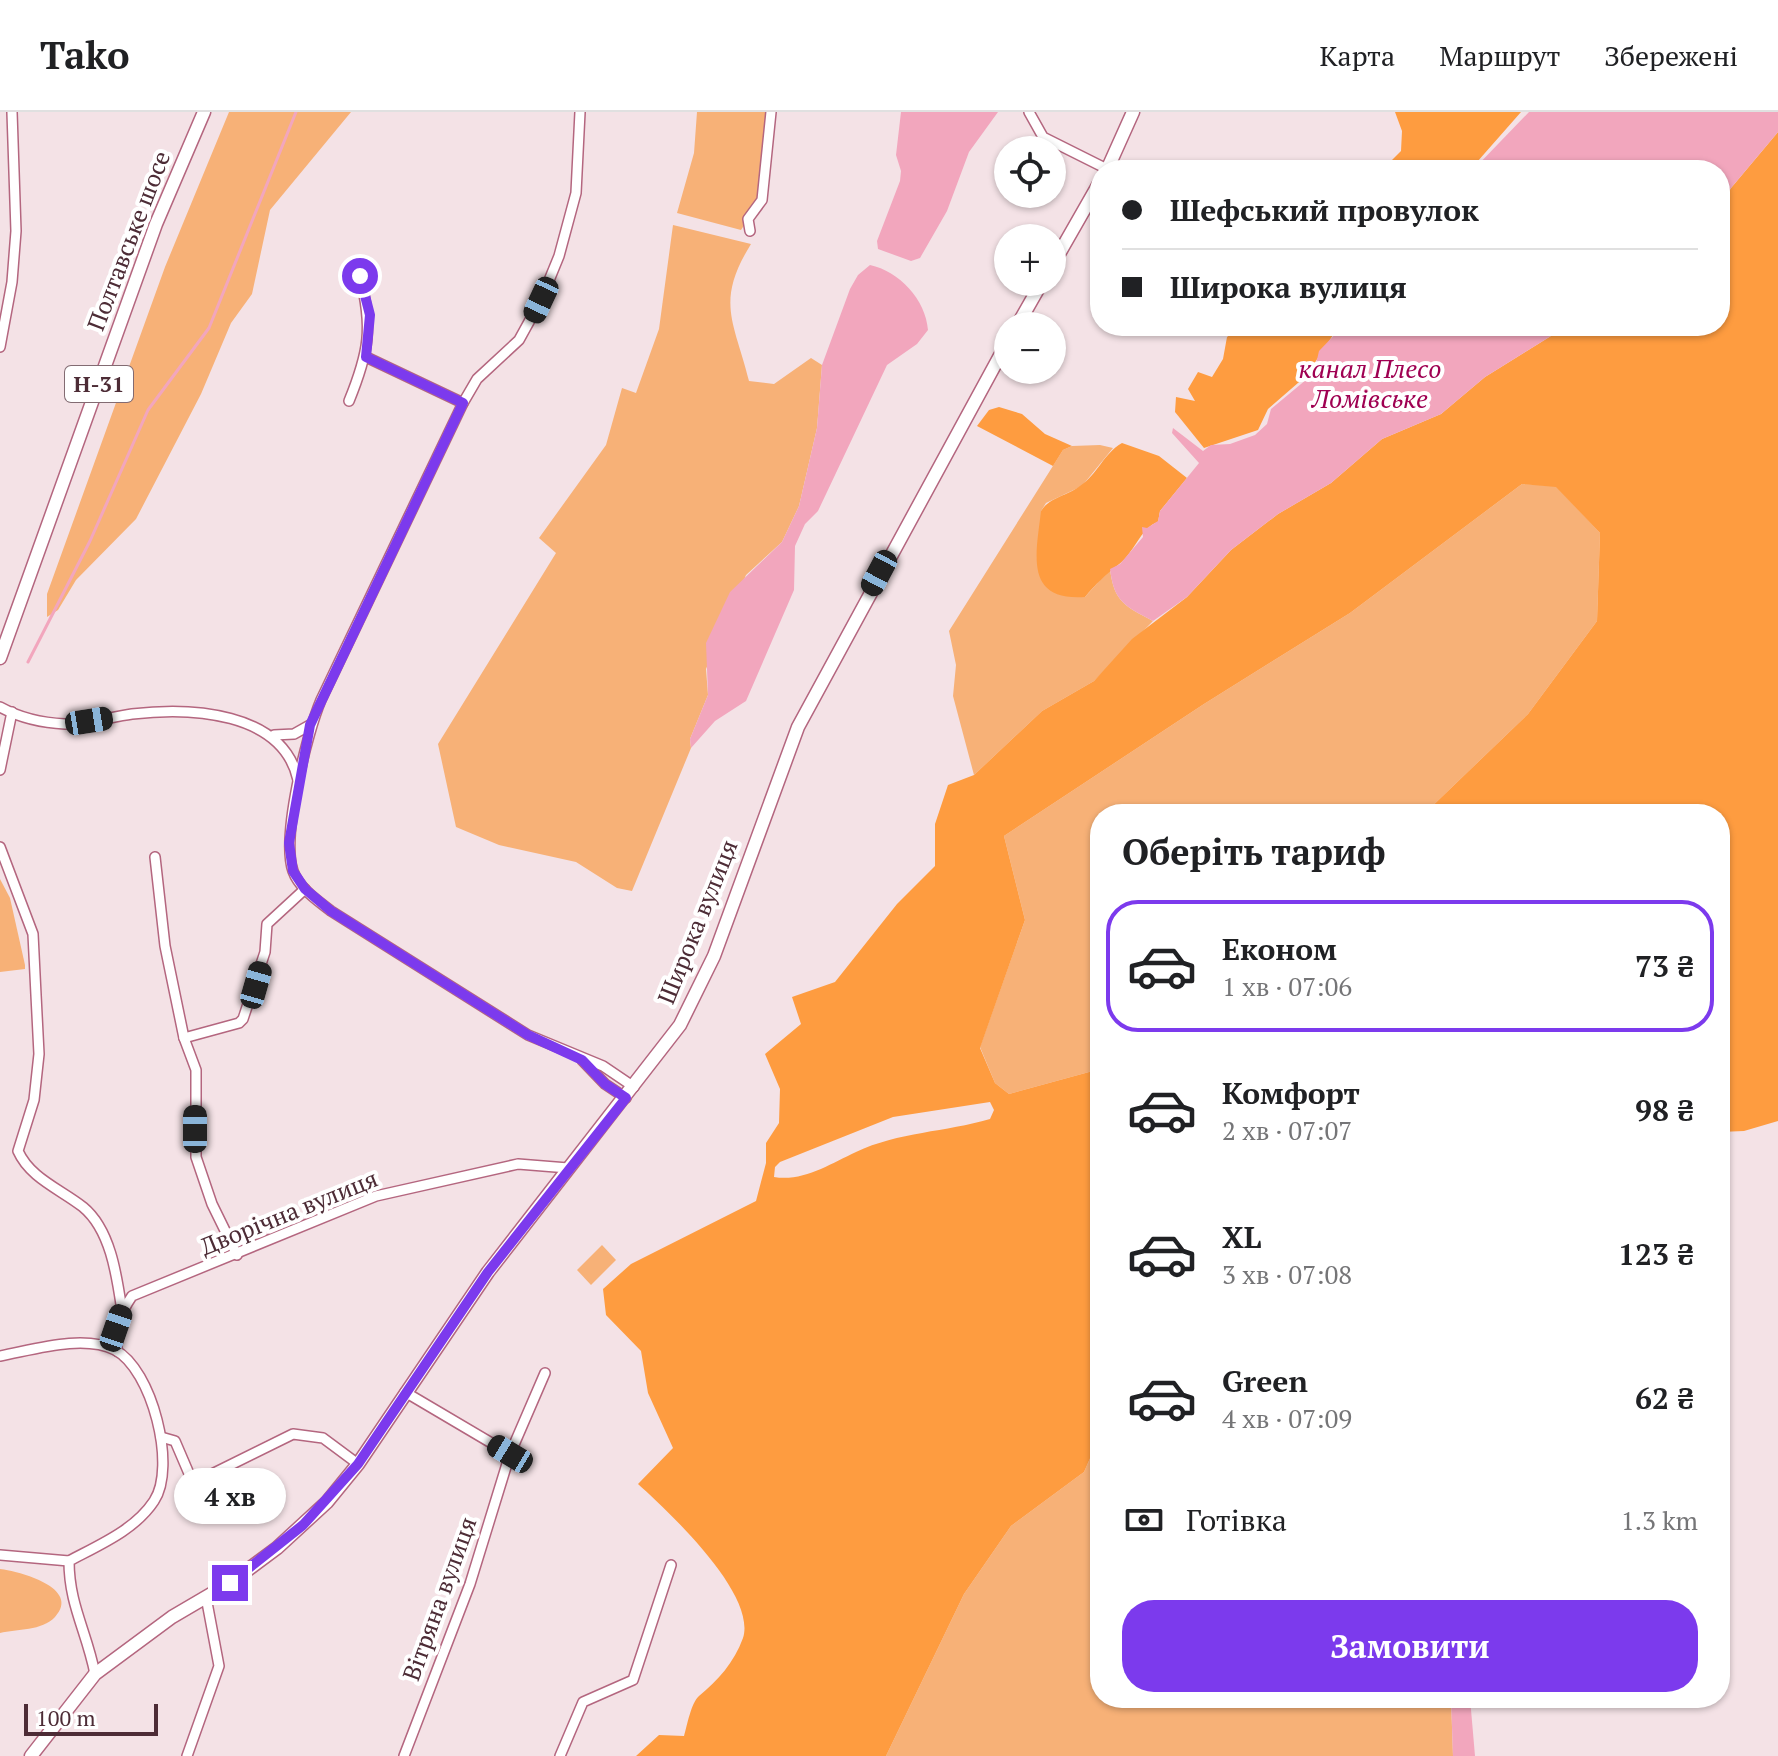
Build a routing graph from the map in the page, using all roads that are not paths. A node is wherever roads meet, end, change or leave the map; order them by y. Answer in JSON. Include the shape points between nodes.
{"nodes":[{"id":1,"x":12,"y":112,"type":"edge"},
{"id":2,"x":204,"y":112,"type":"edge"},
{"id":3,"x":580,"y":112,"type":"edge"},
{"id":4,"x":771,"y":112,"type":"edge"},
{"id":5,"x":1029,"y":112,"type":"edge"},
{"id":6,"x":1133,"y":112,"type":"edge"},
{"id":7,"x":1111,"y":160,"type":"edge"},
{"id":8,"x":1090,"y":161,"type":"edge"},
{"id":9,"x":1090,"y":200,"type":"edge"},
{"id":10,"x":750,"y":231,"type":"dead end"},
{"id":11,"x":1066,"y":242,"type":"edge"},
{"id":12,"x":360,"y":276,"type":"dead end"},
{"id":13,"x":0,"y":347,"type":"edge"},
{"id":14,"x":366,"y":357,"type":"junction"},
{"id":15,"x":994,"y":367,"type":"edge"},
{"id":16,"x":349,"y":401,"type":"dead end"},
{"id":17,"x":463,"y":403,"type":"junction"},
{"id":18,"x":0,"y":658,"type":"edge"},
{"id":19,"x":0,"y":707,"type":"edge"},
{"id":20,"x":12,"y":712,"type":"junction"},
{"id":21,"x":310,"y":725,"type":"junction"},
{"id":22,"x":274,"y":735,"type":"junction"},
{"id":23,"x":0,"y":770,"type":"edge"},
{"id":24,"x":299,"y":784,"type":"junction"},
{"id":25,"x":0,"y":847,"type":"edge"},
{"id":26,"x":155,"y":857,"type":"dead end"},
{"id":27,"x":305,"y":889,"type":"junction"},
{"id":28,"x":184,"y":1038,"type":"junction"},
{"id":29,"x":582,"y":1060,"type":"junction"},
{"id":30,"x":630,"y":1092,"type":"junction"},
{"id":31,"x":568,"y":1168,"type":"junction"},
{"id":32,"x":237,"y":1255,"type":"junction"},
{"id":33,"x":122,"y":1311,"type":"junction"},
{"id":34,"x":117,"y":1351,"type":"junction"},
{"id":35,"x":0,"y":1356,"type":"edge"},
{"id":36,"x":545,"y":1373,"type":"dead end"},
{"id":37,"x":405,"y":1392,"type":"junction"},
{"id":38,"x":161,"y":1437,"type":"junction"},
{"id":39,"x":510,"y":1454,"type":"junction"},
{"id":40,"x":358,"y":1464,"type":"junction"},
{"id":41,"x":0,"y":1555,"type":"edge"},
{"id":42,"x":69,"y":1561,"type":"junction"},
{"id":43,"x":671,"y":1565,"type":"dead end"},
{"id":44,"x":206,"y":1597,"type":"junction"},
{"id":45,"x":95,"y":1674,"type":"junction"},
{"id":46,"x":31,"y":1756,"type":"edge"},
{"id":47,"x":187,"y":1756,"type":"edge"},
{"id":48,"x":404,"y":1756,"type":"edge"},
{"id":49,"x":560,"y":1756,"type":"edge"}],
"edges":[{"from":1,"to":13,"type":"street","via":[[16,231]]},
{"from":2,"to":18,"type":"main road","name":"Полтавське шосе","number":"Н-31","via":[[156,224]]},
{"from":3,"to":17,"type":"street","via":[[576,193],[559,256],[519,340],[477,379]]},
{"from":4,"to":10,"type":"street","via":[[762,200],[748,219]]},
{"from":5,"to":8,"type":"street","via":[[1043,137]]},
{"from":6,"to":7,"type":"main road"},
{"from":9,"to":11,"type":"main road"},
{"from":12,"to":14,"type":"street","via":[[370,315]]},
{"from":14,"to":16,"type":"street"},
{"from":14,"to":17,"type":"street"},
{"from":15,"to":30,"type":"main road","name":"Широка вулиця","via":[[798,727],[696,997]]},
{"from":17,"to":21,"type":"street"},
{"from":19,"to":20,"type":"street"},
{"from":20,"to":22,"type":"street","via":[[66,724],[136,713],[208,714]]},
{"from":20,"to":23,"type":"street"},
{"from":21,"to":22,"type":"street","via":[[294,734]]},
{"from":21,"to":24,"type":"street"},
{"from":22,"to":24,"type":"street"},
{"from":24,"to":27,"type":"street","via":[[289,843],[293,871]]},
{"from":25,"to":33,"type":"street","via":[[33,934],[38,1069],[18,1151],[25,1167],[86,1210],[96,1224],[114,1267]]},
{"from":26,"to":28,"type":"street","via":[[165,946]]},
{"from":27,"to":28,"type":"street","via":[[267,924],[265,952],[243,1019]]},
{"from":27,"to":29,"type":"street","via":[[331,911],[528,1035]]},
{"from":28,"to":32,"type":"street","via":[[196,1070],[196,1157]]},
{"from":29,"to":30,"type":"street","via":[[605,1084]]},
{"from":29,"to":30,"type":"street","via":[[612,1070]]},
{"from":30,"to":31,"type":"main road","name":"Широка вулиця"},
{"from":31,"to":32,"type":"street","name":"Дворічна вулиця","via":[[518,1164],[376,1196]]},
{"from":31,"to":37,"type":"main road","name":"Широка вулиця"},
{"from":32,"to":33,"type":"street","name":"Дворічна вулиця","via":[[132,1296]]},
{"from":33,"to":34,"type":"street"},
{"from":34,"to":35,"type":"street","via":[[84,1344]]},
{"from":34,"to":38,"type":"street","via":[[151,1397]]},
{"from":36,"to":39,"type":"street","name":"Вітряна вулиця"},
{"from":37,"to":39,"type":"street"},
{"from":37,"to":40,"type":"main road","name":"Широка вулиця"},
{"from":38,"to":40,"type":"street","via":[[175,1441],[190,1476],[204,1478],[293,1434],[323,1438]]},
{"from":38,"to":42,"type":"street","via":[[160,1485],[154,1501],[118,1536]]},
{"from":39,"to":48,"type":"street","name":"Вітряна вулиця","via":[[470,1584]]},
{"from":40,"to":44,"type":"main road","name":"Широка вулиця","via":[[303,1525]]},
{"from":41,"to":42,"type":"street"},
{"from":42,"to":45,"type":"street","via":[[70,1594],[88,1637]]},
{"from":43,"to":49,"type":"street","via":[[633,1680],[583,1702]]},
{"from":44,"to":45,"type":"main road","name":"Широка вулиця"},
{"from":44,"to":47,"type":"street","via":[[219,1666]]},
{"from":45,"to":46,"type":"main road","name":"Широка вулиця"}]}
